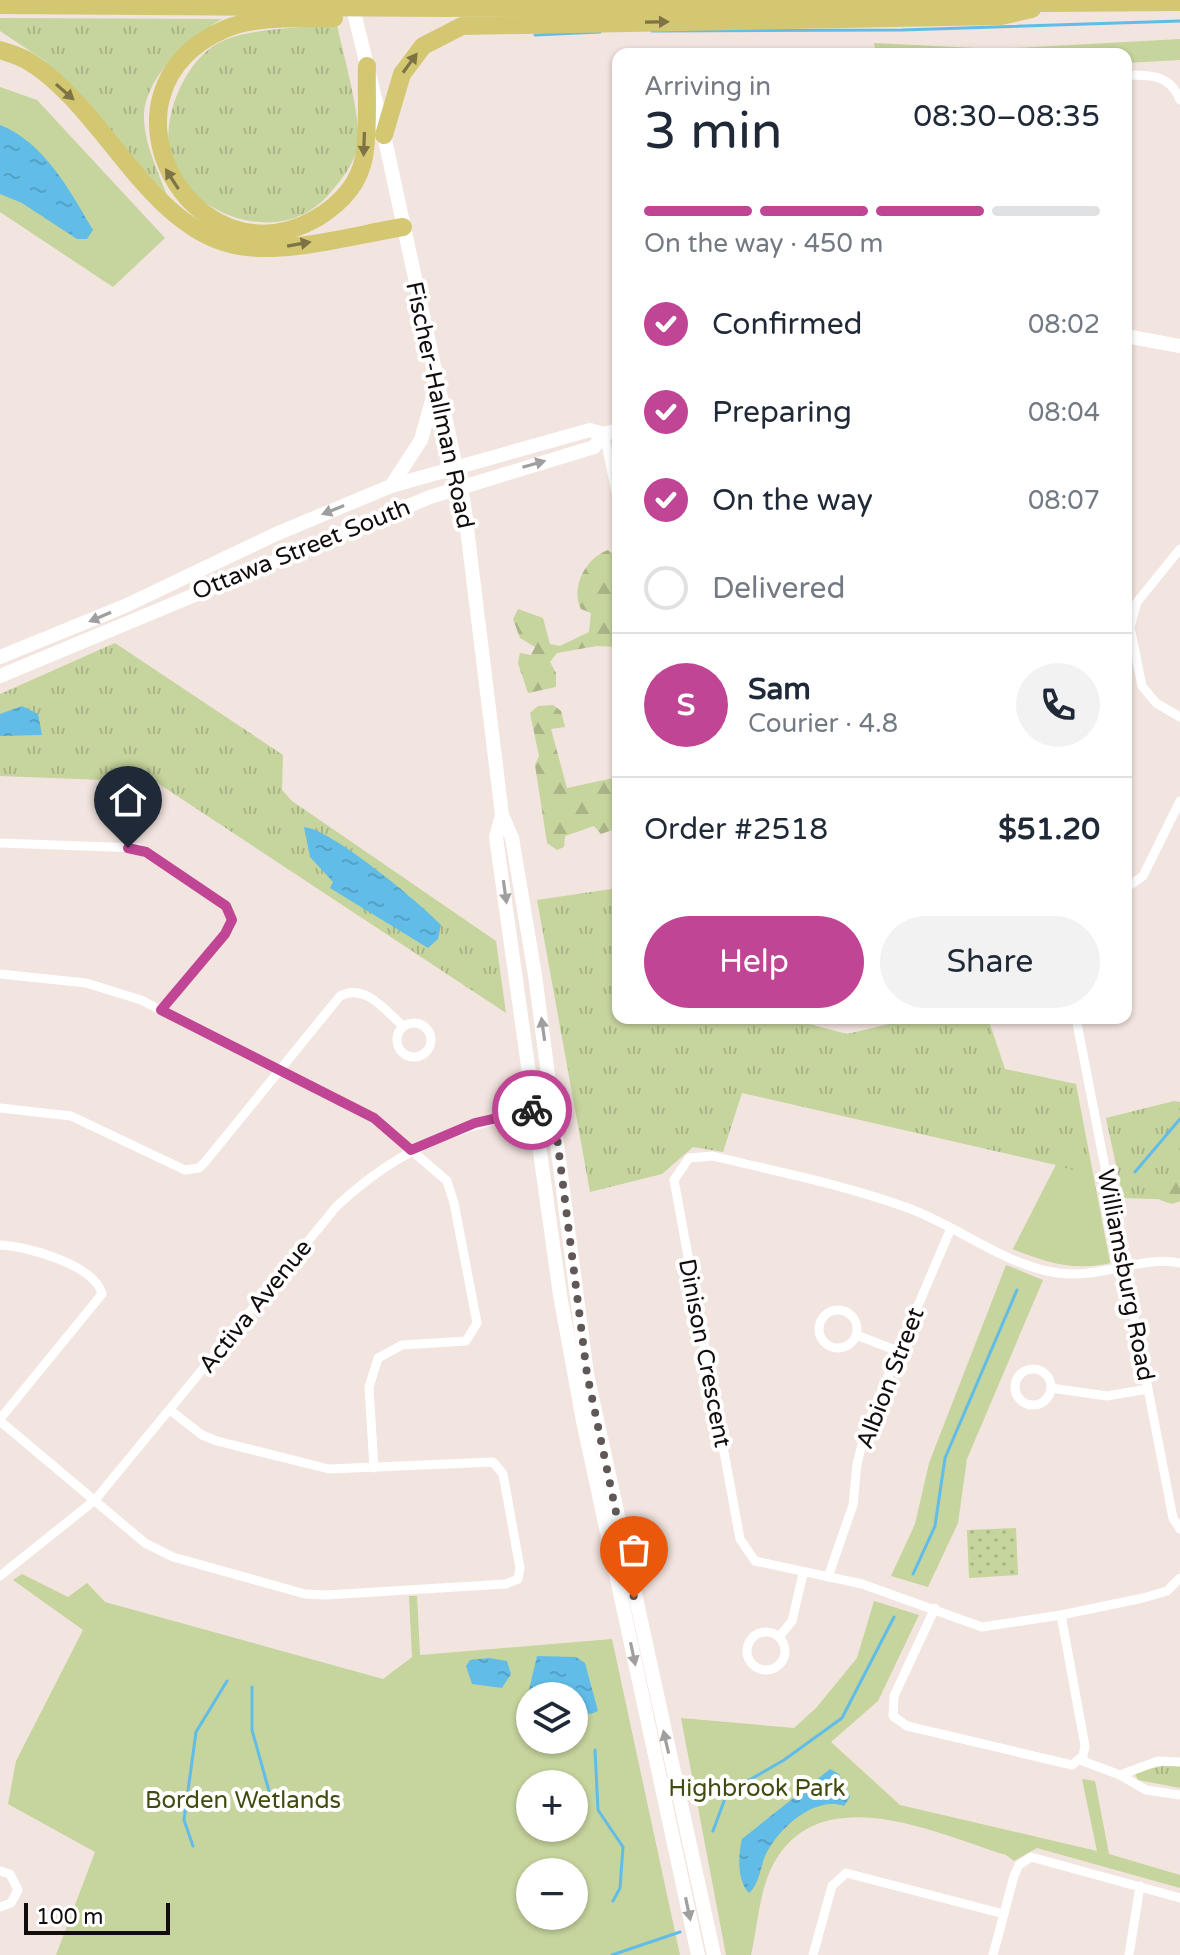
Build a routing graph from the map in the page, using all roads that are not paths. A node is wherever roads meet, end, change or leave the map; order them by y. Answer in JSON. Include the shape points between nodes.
{"nodes":[{"id":1,"x":351,"y":0,"type":"edge"},
{"id":2,"x":1068,"y":1,"type":"edge"},
{"id":3,"x":1180,"y":2,"type":"edge"},
{"id":4,"x":0,"y":5,"type":"edge"},
{"id":5,"x":447,"y":8,"type":"junction"},
{"id":6,"x":0,"y":50,"type":"edge"},
{"id":7,"x":367,"y":66,"type":"junction"},
{"id":8,"x":1132,"y":75,"type":"edge"},
{"id":9,"x":1180,"y":100,"type":"edge"},
{"id":10,"x":384,"y":135,"type":"junction"},
{"id":11,"x":404,"y":233,"type":"junction"},
{"id":12,"x":1132,"y":337,"type":"edge"},
{"id":13,"x":1180,"y":346,"type":"edge"},
{"id":14,"x":436,"y":385,"type":"junction"},
{"id":15,"x":611,"y":432,"type":"edge"},
{"id":16,"x":457,"y":467,"type":"junction"},
{"id":17,"x":391,"y":486,"type":"junction"},
{"id":18,"x":460,"y":489,"type":"junction"},
{"id":19,"x":1180,"y":549,"type":"edge"},
{"id":20,"x":1132,"y":620,"type":"edge"},
{"id":21,"x":1132,"y":637,"type":"edge"},
{"id":22,"x":0,"y":657,"type":"edge"},
{"id":23,"x":0,"y":676,"type":"edge"},
{"id":24,"x":1180,"y":717,"type":"edge"},
{"id":25,"x":1180,"y":801,"type":"edge"},
{"id":26,"x":502,"y":815,"type":"junction"},
{"id":27,"x":0,"y":843,"type":"edge"},
{"id":28,"x":1132,"y":884,"type":"edge"},
{"id":29,"x":0,"y":974,"type":"edge"},
{"id":30,"x":161,"y":1010,"type":"junction"},
{"id":31,"x":1077,"y":1024,"type":"edge"},
{"id":32,"x":403,"y":1026,"type":"dead end"},
{"id":33,"x":279,"y":1071,"type":"junction"},
{"id":34,"x":553,"y":1106,"type":"junction"},
{"id":35,"x":0,"y":1108,"type":"edge"},
{"id":36,"x":537,"y":1109,"type":"junction"},
{"id":37,"x":411,"y":1150,"type":"junction"},
{"id":38,"x":951,"y":1228,"type":"junction"},
{"id":39,"x":0,"y":1245,"type":"edge"},
{"id":40,"x":1180,"y":1263,"type":"edge"},
{"id":41,"x":1124,"y":1269,"type":"junction"},
{"id":42,"x":856,"y":1335,"type":"junction"},
{"id":43,"x":898,"y":1351,"type":"junction"},
{"id":44,"x":1051,"y":1388,"type":"dead end"},
{"id":45,"x":1148,"y":1389,"type":"junction"},
{"id":46,"x":170,"y":1410,"type":"junction"},
{"id":47,"x":0,"y":1420,"type":"edge"},
{"id":48,"x":374,"y":1468,"type":"junction"},
{"id":49,"x":95,"y":1500,"type":"junction"},
{"id":50,"x":1180,"y":1529,"type":"edge"},
{"id":51,"x":803,"y":1574,"type":"junction"},
{"id":52,"x":0,"y":1576,"type":"edge"},
{"id":53,"x":828,"y":1577,"type":"junction"},
{"id":54,"x":1180,"y":1578,"type":"edge"},
{"id":55,"x":935,"y":1608,"type":"junction"},
{"id":56,"x":1061,"y":1615,"type":"junction"},
{"id":57,"x":779,"y":1637,"type":"junction"},
{"id":58,"x":1080,"y":1760,"type":"junction"},
{"id":59,"x":1180,"y":1762,"type":"edge"},
{"id":60,"x":1120,"y":1775,"type":"junction"},
{"id":61,"x":1180,"y":1795,"type":"edge"},
{"id":62,"x":0,"y":1871,"type":"edge"},
{"id":63,"x":1140,"y":1886,"type":"junction"},
{"id":64,"x":1180,"y":1898,"type":"edge"},
{"id":65,"x":0,"y":1907,"type":"edge"},
{"id":66,"x":1004,"y":1914,"type":"junction"},
{"id":67,"x":698,"y":1955,"type":"edge"},
{"id":68,"x":714,"y":1955,"type":"edge"},
{"id":69,"x":813,"y":1955,"type":"edge"},
{"id":70,"x":993,"y":1955,"type":"edge"},
{"id":71,"x":1129,"y":1955,"type":"edge"}],
"edges":[{"from":1,"to":7,"type":"main road","name":"Fischer-Hallman Road"},
{"from":2,"to":3,"type":"highway"},
{"from":2,"to":5,"type":"highway"},
{"from":10,"to":2,"type":"highway","one_way":true,"via":[[402,74],[423,46],[462,26],[1001,16]]},
{"from":4,"to":5,"type":"highway"},
{"from":7,"to":5,"type":"highway","one_way":true,"via":[[364,156],[356,179],[328,211],[298,228],[237,230],[187,201],[165,167],[159,106],[177,67],[207,39],[227,28],[273,19],[417,15]]},
{"from":6,"to":11,"type":"highway","one_way":true,"via":[[28,61],[74,99],[153,192],[209,235],[233,245],[274,248]]},
{"from":7,"to":10,"type":"main road","name":"Fischer-Hallman Road"},
{"from":8,"to":9,"type":"street","via":[[1160,77]]},
{"from":10,"to":11,"type":"main road","name":"Fischer-Hallman Road"},
{"from":11,"to":14,"type":"main road","name":"Fischer-Hallman Road"},
{"from":12,"to":13,"type":"main road"},
{"from":14,"to":16,"type":"main road","name":"Fischer-Hallman Road"},
{"from":14,"to":17,"type":"main road","via":[[421,440]]},
{"from":15,"to":16,"type":"main road","name":"Ottawa Street South","via":[[590,430]]},
{"from":18,"to":15,"type":"main road","name":"Ottawa Street South","one_way":true,"via":[[594,447]]},
{"from":16,"to":17,"type":"main road","name":"Ottawa Street South"},
{"from":16,"to":18,"type":"main road","name":"Fischer-Hallman Road"},
{"from":17,"to":22,"type":"main road","name":"Ottawa Street South","one_way":true},
{"from":18,"to":23,"type":"main road","name":"Ottawa Street South","via":[[284,556]]},
{"from":18,"to":26,"type":"main road","name":"Fischer-Hallman Road"},
{"from":19,"to":20,"type":"street","via":[[1137,602]]},
{"from":21,"to":24,"type":"street","via":[[1142,686],[1156,703]]},
{"from":25,"to":28,"type":"street","via":[[1143,876]]},
{"from":34,"to":26,"type":"main road","name":"Fischer-Hallman Road","one_way":true,"via":[[512,838]]},
{"from":26,"to":36,"type":"main road","name":"Fischer-Hallman Road","one_way":true,"via":[[496,837]]},
{"from":27,"to":30,"type":"street","via":[[138,848],[226,906],[230,927]]},
{"from":29,"to":30,"type":"street","via":[[86,983]]},
{"from":30,"to":33,"type":"street"},
{"from":31,"to":41,"type":"street","name":"Williamsburg Road"},
{"from":32,"to":33,"type":"street","via":[[364,994],[347,993]]},
{"from":33,"to":35,"type":"street","via":[[193,1170],[71,1116]]},
{"from":33,"to":37,"type":"street","via":[[374,1118]]},
{"from":34,"to":36,"type":"street","name":"Activa Avenue"},
{"from":68,"to":34,"type":"main road","name":"Fischer-Hallman Road","one_way":true,"via":[[587,1374]]},
{"from":36,"to":37,"type":"street","name":"Activa Avenue","via":[[475,1123]]},
{"from":36,"to":67,"type":"main road","name":"Fischer-Hallman Road","one_way":true,"via":[[560,1295],[583,1421]]},
{"from":37,"to":46,"type":"street","name":"Activa Avenue","via":[[364,1180],[336,1207]]},
{"from":37,"to":48,"type":"street","via":[[447,1181],[477,1323],[466,1341],[402,1345],[378,1358],[369,1387]]},
{"from":38,"to":41,"type":"street","name":"Dinison Crescent","via":[[1045,1271],[1071,1275]]},
{"from":38,"to":43,"type":"street","name":"Albion Street"},
{"from":38,"to":51,"type":"street","name":"Dinison Crescent","via":[[871,1196],[713,1156],[689,1158],[676,1172],[674,1191],[740,1539],[755,1561]]},
{"from":39,"to":47,"type":"street","via":[[41,1252],[96,1280],[102,1294]]},
{"from":40,"to":41,"type":"street","name":"Dinison Crescent"},
{"from":41,"to":45,"type":"street","name":"Williamsburg Road"},
{"from":42,"to":42,"type":"street","via":[[855,1321],[846,1311],[833,1310],[819,1323],[822,1340],[832,1347],[845,1347]]},
{"from":42,"to":43,"type":"street"},
{"from":43,"to":53,"type":"street","name":"Albion Street","via":[[861,1445],[853,1505]]},
{"from":44,"to":45,"type":"street","via":[[1098,1396]]},
{"from":45,"to":50,"type":"street","name":"Williamsburg Road","via":[[1173,1518]]},
{"from":46,"to":48,"type":"street","via":[[217,1441],[329,1469]]},
{"from":46,"to":49,"type":"street","name":"Activa Avenue"},
{"from":47,"to":49,"type":"street"},
{"from":48,"to":49,"type":"street","via":[[498,1465],[518,1579],[506,1584],[305,1594],[158,1551]]},
{"from":49,"to":52,"type":"street","name":"Activa Avenue"},
{"from":51,"to":53,"type":"street","name":"Dinison Crescent"},
{"from":51,"to":57,"type":"street","via":[[792,1621]]},
{"from":53,"to":55,"type":"street","name":"Dinison Crescent"},
{"from":54,"to":56,"type":"street","name":"Dinison Crescent","via":[[1167,1591]]},
{"from":55,"to":56,"type":"street","name":"Dinison Crescent","via":[[982,1627]]},
{"from":55,"to":58,"type":"street","via":[[894,1696],[893,1716],[907,1726],[1072,1765]]},
{"from":56,"to":58,"type":"street","via":[[1085,1746]]},
{"from":57,"to":57,"type":"street","via":[[760,1633],[749,1642],[747,1655],[754,1666],[766,1670],[781,1662],[784,1648]]},
{"from":58,"to":60,"type":"street"},
{"from":59,"to":60,"type":"street","via":[[1158,1761]]},
{"from":60,"to":61,"type":"street","via":[[1146,1790]]},
{"from":62,"to":65,"type":"street","via":[[10,1874],[18,1890],[11,1903]]},
{"from":63,"to":64,"type":"street"},
{"from":63,"to":66,"type":"street","via":[[1031,1857],[1019,1865]]},
{"from":63,"to":71,"type":"street"},
{"from":66,"to":69,"type":"street","via":[[846,1873],[832,1886]]},
{"from":66,"to":70,"type":"street"}]}
